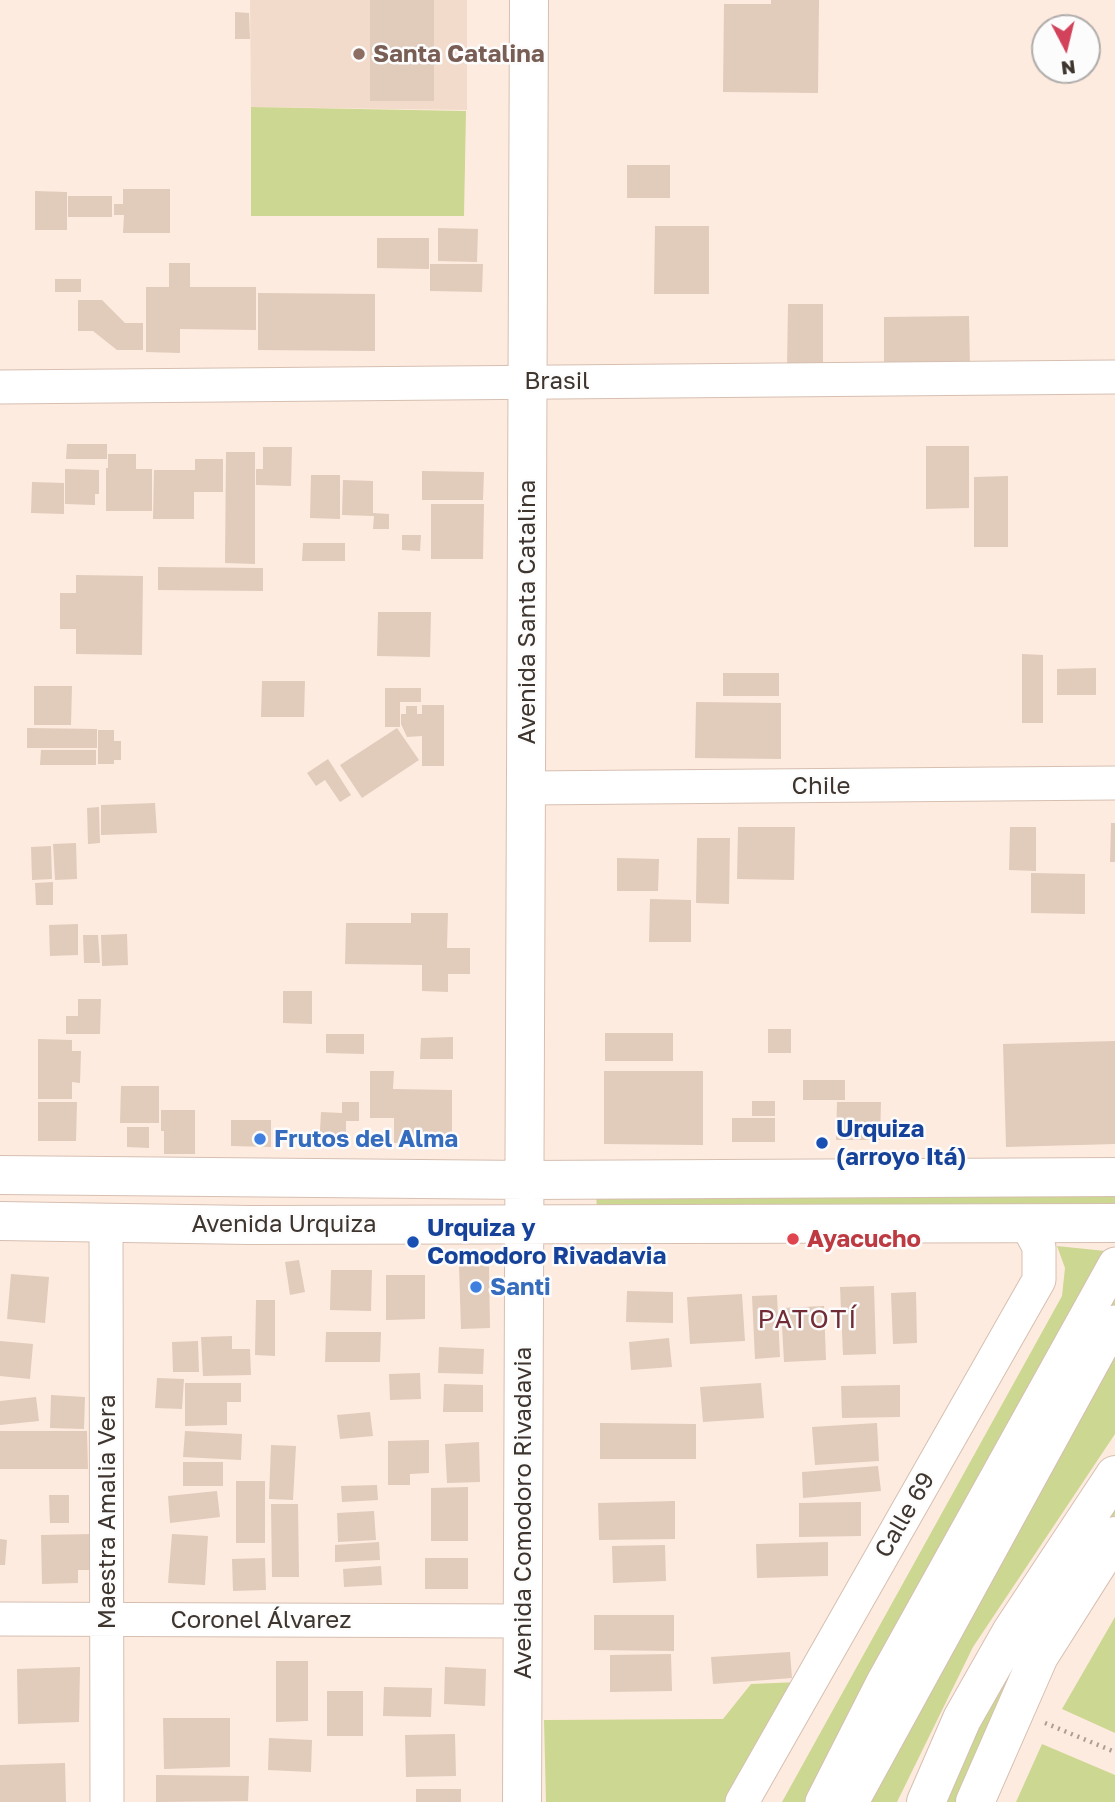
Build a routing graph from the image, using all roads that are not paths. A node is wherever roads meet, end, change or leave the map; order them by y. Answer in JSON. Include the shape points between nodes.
{"nodes":[{"id":1,"x":529,"y":0,"type":"edge"},
{"id":2,"x":1115,"y":377,"type":"edge"},
{"id":3,"x":528,"y":381,"type":"junction"},
{"id":4,"x":0,"y":387,"type":"edge"},
{"id":5,"x":1115,"y":783,"type":"edge"},
{"id":6,"x":527,"y":788,"type":"junction"},
{"id":7,"x":0,"y":1175,"type":"edge"},
{"id":8,"x":1115,"y":1177,"type":"edge"},
{"id":9,"x":526,"y":1180,"type":"junction"},
{"id":10,"x":0,"y":1221,"type":"edge"},
{"id":11,"x":106,"y":1222,"type":"junction"},
{"id":12,"x":1026,"y":1223,"type":"junction"},
{"id":13,"x":1115,"y":1223,"type":"edge"},
{"id":14,"x":525,"y":1225,"type":"junction"},
{"id":15,"x":1115,"y":1264,"type":"edge"},
{"id":16,"x":1115,"y":1322,"type":"edge"},
{"id":17,"x":1115,"y":1475,"type":"edge"},
{"id":18,"x":1115,"y":1536,"type":"edge"},
{"id":19,"x":0,"y":1619,"type":"edge"},
{"id":20,"x":108,"y":1620,"type":"junction"},
{"id":21,"x":523,"y":1621,"type":"junction"},
{"id":22,"x":107,"y":1802,"type":"edge"},
{"id":23,"x":522,"y":1802,"type":"edge"},
{"id":24,"x":742,"y":1802,"type":"edge"},
{"id":25,"x":822,"y":1802,"type":"edge"},
{"id":26,"x":852,"y":1802,"type":"edge"},
{"id":27,"x":926,"y":1802,"type":"edge"},
{"id":28,"x":975,"y":1802,"type":"edge"}],
"edges":[{"from":1,"to":3,"type":"main road","name":"Avenida Santa Catalina"},
{"from":2,"to":3,"type":"street","name":"Brasil"},
{"from":3,"to":4,"type":"street","name":"Brasil"},
{"from":3,"to":6,"type":"main road","name":"Avenida Santa Catalina"},
{"from":5,"to":6,"type":"street","name":"Chile"},
{"from":6,"to":9,"type":"main road","name":"Avenida Santa Catalina"},
{"from":7,"to":9,"type":"main road","name":"Avenida Urquiza"},
{"from":8,"to":9,"type":"main road","name":"Avenida Urquiza"},
{"from":9,"to":14,"type":"main road","name":"Avenida Santa Catalina"},
{"from":10,"to":11,"type":"main road","name":"Avenida Urquiza"},
{"from":11,"to":14,"type":"main road","name":"Avenida Urquiza"},
{"from":11,"to":20,"type":"street","name":"Maestra Amalia Vera"},
{"from":12,"to":13,"type":"main road","name":"Avenida Urquiza"},
{"from":12,"to":14,"type":"main road","name":"Avenida Urquiza"},
{"from":12,"to":24,"type":"street","name":"Calle 69","via":[[1039,1247],[1039,1280]]},
{"from":14,"to":21,"type":"main road","name":"Avenida Comodoro Rivadavia"},
{"from":15,"to":25,"type":"street","via":[[883,1682]]},
{"from":16,"to":26,"type":"street"},
{"from":17,"to":27,"type":"main road","via":[[1012,1631],[962,1719]]},
{"from":18,"to":28,"type":"main road","via":[[1040,1656]]},
{"from":19,"to":20,"type":"street","name":"Coronel Álvarez"},
{"from":20,"to":21,"type":"street","name":"Coronel Álvarez"},
{"from":20,"to":22,"type":"street","name":"Maestra Amalia Vera"},
{"from":21,"to":23,"type":"main road","name":"Avenida Comodoro Rivadavia"}]}
